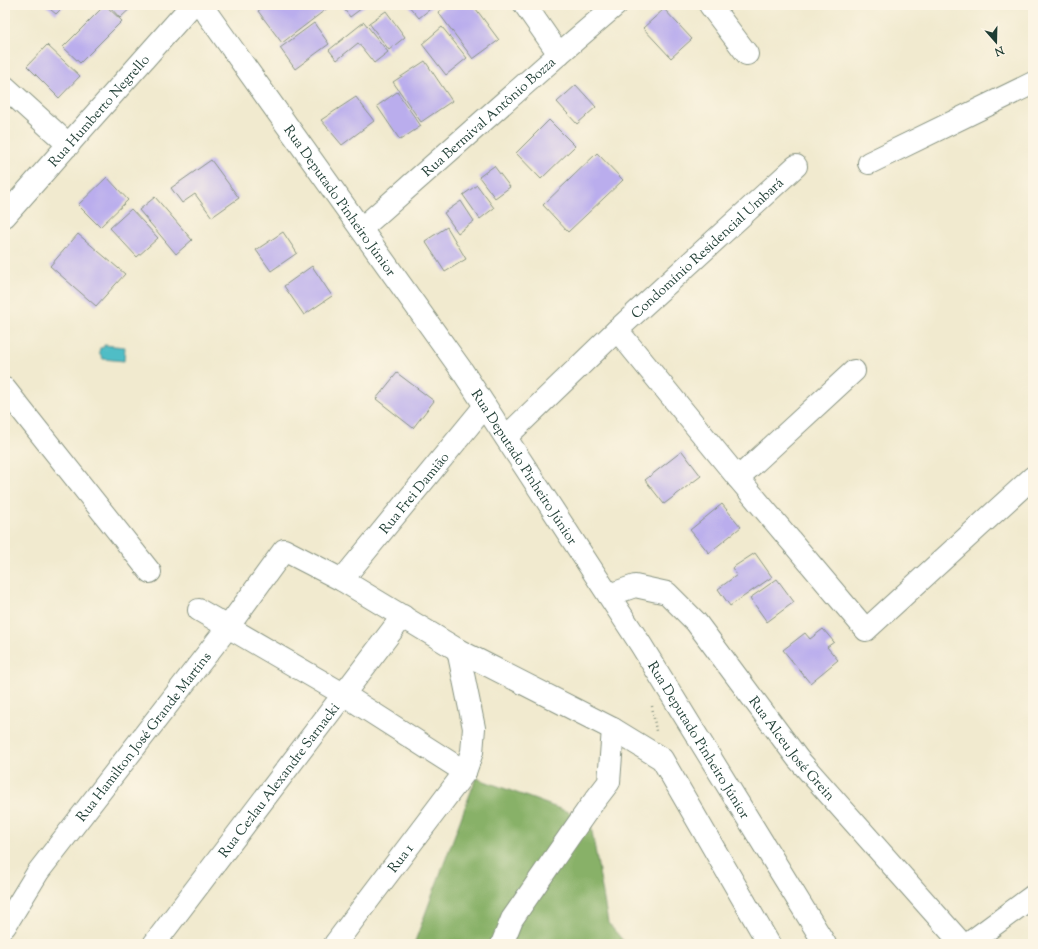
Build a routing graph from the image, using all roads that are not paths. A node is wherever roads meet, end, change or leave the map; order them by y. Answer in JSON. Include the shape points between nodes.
{"nodes":[{"id":1,"x":192,"y":5,"type":"edge"},
{"id":2,"x":202,"y":5,"type":"edge"},
{"id":3,"x":525,"y":5,"type":"edge"},
{"id":4,"x":616,"y":5,"type":"edge"},
{"id":5,"x":710,"y":5,"type":"edge"},
{"id":6,"x":559,"y":54,"type":"junction"},
{"id":7,"x":747,"y":54,"type":"dead end"},
{"id":8,"x":1033,"y":83,"type":"edge"},
{"id":9,"x":5,"y":87,"type":"edge"},
{"id":10,"x":69,"y":145,"type":"junction"},
{"id":11,"x":869,"y":163,"type":"dead end"},
{"id":12,"x":796,"y":166,"type":"dead end"},
{"id":13,"x":5,"y":216,"type":"edge"},
{"id":14,"x":361,"y":229,"type":"junction"},
{"id":15,"x":617,"y":330,"type":"junction"},
{"id":16,"x":854,"y":371,"type":"dead end"},
{"id":17,"x":5,"y":389,"type":"edge"},
{"id":18,"x":485,"y":406,"type":"junction"},
{"id":19,"x":506,"y":437,"type":"junction"},
{"id":20,"x":1033,"y":477,"type":"edge"},
{"id":21,"x":738,"y":478,"type":"junction"},
{"id":22,"x":150,"y":572,"type":"dead end"},
{"id":23,"x":342,"y":580,"type":"junction"},
{"id":24,"x":609,"y":595,"type":"junction"},
{"id":25,"x":199,"y":610,"type":"dead end"},
{"id":26,"x":402,"y":616,"type":"junction"},
{"id":27,"x":228,"y":627,"type":"junction"},
{"id":28,"x":458,"y":650,"type":"junction"},
{"id":29,"x":343,"y":694,"type":"junction"},
{"id":30,"x":613,"y":729,"type":"junction"},
{"id":31,"x":465,"y":772,"type":"junction"},
{"id":32,"x":1033,"y":896,"type":"edge"},
{"id":33,"x":5,"y":926,"type":"edge"},
{"id":34,"x":154,"y":944,"type":"edge"},
{"id":35,"x":335,"y":944,"type":"edge"},
{"id":36,"x":502,"y":944,"type":"edge"},
{"id":37,"x":769,"y":944,"type":"edge"},
{"id":38,"x":825,"y":944,"type":"edge"},
{"id":39,"x":962,"y":944,"type":"edge"},
{"id":40,"x":968,"y":944,"type":"edge"}],
"edges":[{"from":1,"to":10,"type":"street","name":"Rua Humberto Negrello"},
{"from":2,"to":14,"type":"street","name":"Rua Deputado Pinheiro Júnior"},
{"from":3,"to":6,"type":"street"},
{"from":4,"to":6,"type":"street","name":"Rua Bermival Antônio Bozza"},
{"from":5,"to":7,"type":"street"},
{"from":6,"to":14,"type":"street","name":"Rua Bermival Antônio Bozza"},
{"from":8,"to":11,"type":"street"},
{"from":9,"to":10,"type":"street"},
{"from":10,"to":13,"type":"street","name":"Rua Humberto Negrello"},
{"from":12,"to":15,"type":"street","name":"Condomínio Residencial Umbará"},
{"from":14,"to":18,"type":"street","name":"Rua Deputado Pinheiro Júnior"},
{"from":15,"to":19,"type":"street","name":"Condomínio Residencial Umbará"},
{"from":15,"to":21,"type":"street","name":"Condomínio Residencial Umbará"},
{"from":16,"to":21,"type":"street"},
{"from":17,"to":22,"type":"street"},
{"from":18,"to":19,"type":"street","name":"Rua Deputado Pinheiro Júnior"},
{"from":18,"to":23,"type":"street","name":"Rua Frei Damião"},
{"from":19,"to":24,"type":"street","name":"Rua Deputado Pinheiro Júnior"},
{"from":20,"to":21,"type":"street","name":"Condomínio Residencial Umbará","via":[[866,630]]},
{"from":23,"to":26,"type":"street"},
{"from":23,"to":27,"type":"street","name":"Rua Hamilton José Grande Martins","via":[[284,550]]},
{"from":24,"to":38,"type":"street","name":"Rua Deputado Pinheiro Júnior"},
{"from":24,"to":39,"type":"street","name":"Rua Alceu José Grein","via":[[635,586],[668,593],[696,622],[798,759]]},
{"from":25,"to":27,"type":"street"},
{"from":26,"to":28,"type":"street"},
{"from":26,"to":29,"type":"street","name":"Rua Cezlau Alexandre Sarnacki"},
{"from":27,"to":29,"type":"street"},
{"from":27,"to":33,"type":"street","name":"Rua Hamilton José Grande Martins","via":[[38,872]]},
{"from":28,"to":30,"type":"street"},
{"from":28,"to":31,"type":"street","name":"Rua 1","via":[[474,728],[472,752]]},
{"from":29,"to":31,"type":"street"},
{"from":29,"to":34,"type":"street","name":"Rua Cezlau Alexandre Sarnacki"},
{"from":30,"to":36,"type":"street","via":[[609,782],[512,919]]},
{"from":30,"to":37,"type":"street","via":[[662,759]]},
{"from":31,"to":35,"type":"street","name":"Rua 1"},
{"from":32,"to":40,"type":"street"}]}
